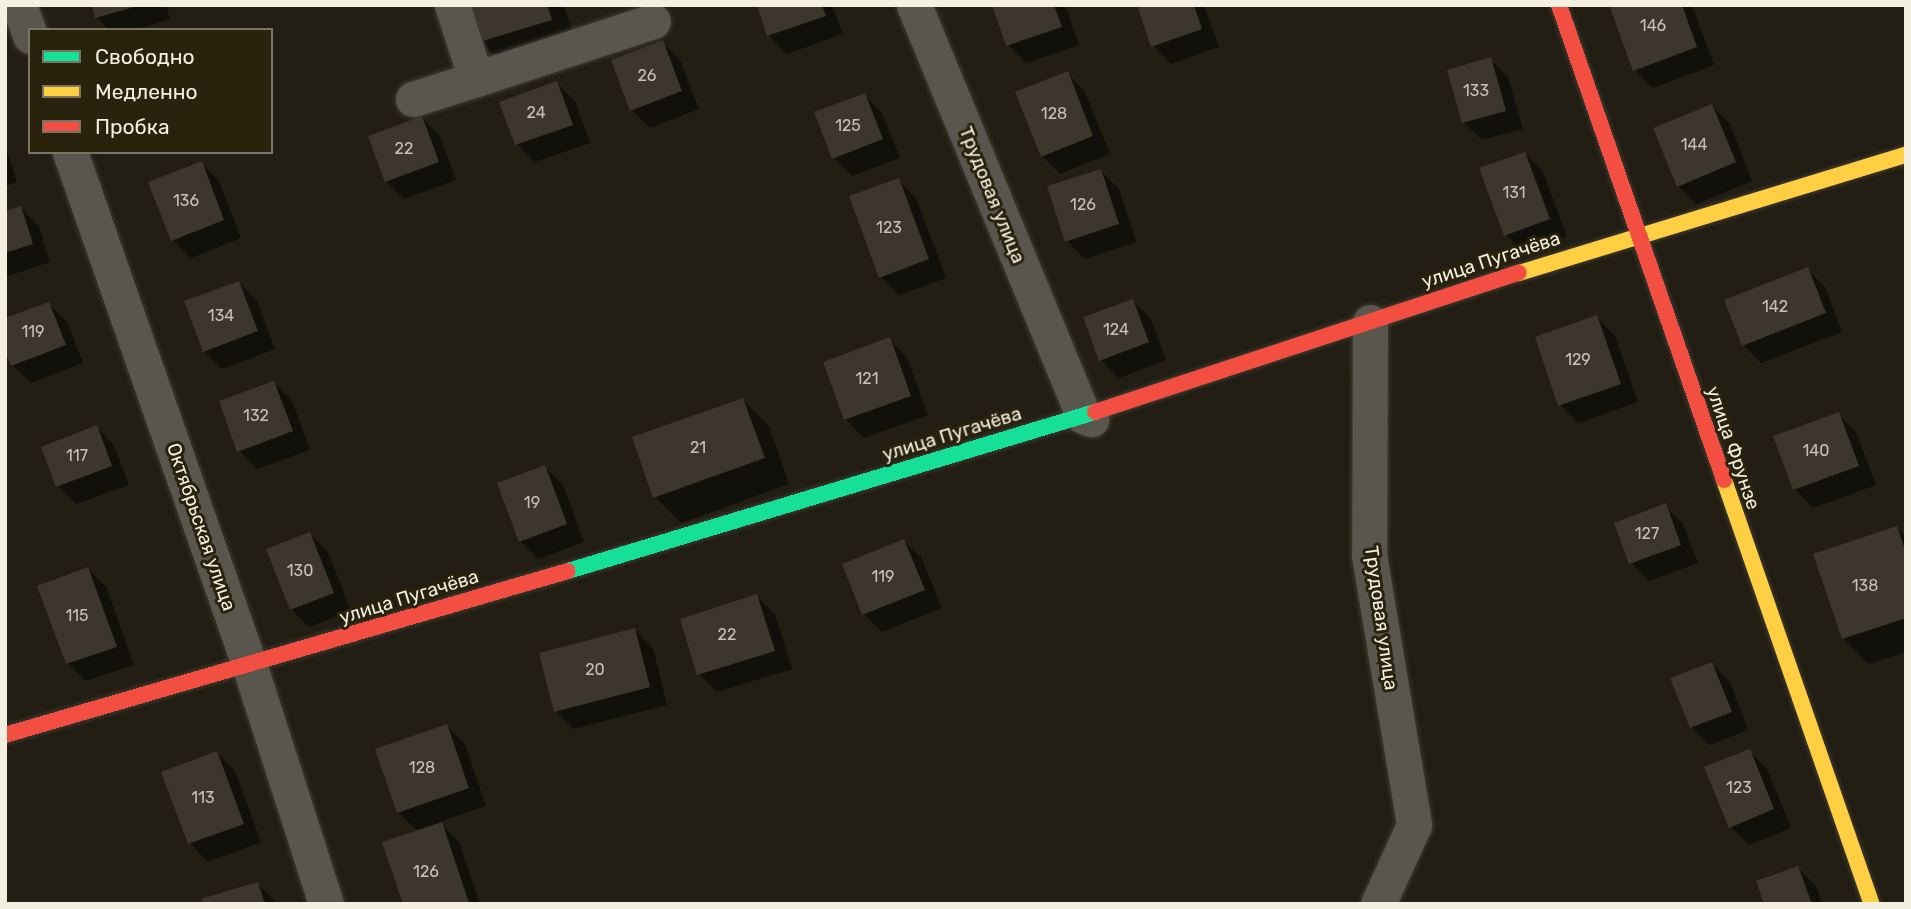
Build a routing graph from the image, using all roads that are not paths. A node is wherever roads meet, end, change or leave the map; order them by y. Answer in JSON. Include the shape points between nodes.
{"nodes":[{"id":1,"x":19,"y":5,"type":"edge"},
{"id":2,"x":452,"y":5,"type":"edge"},
{"id":3,"x":914,"y":5,"type":"edge"},
{"id":4,"x":1559,"y":5,"type":"edge"},
{"id":5,"x":653,"y":21,"type":"dead end"},
{"id":6,"x":28,"y":30,"type":"edge"},
{"id":7,"x":476,"y":79,"type":"junction"},
{"id":8,"x":413,"y":99,"type":"dead end"},
{"id":9,"x":71,"y":154,"type":"edge"},
{"id":10,"x":1906,"y":155,"type":"edge"},
{"id":11,"x":1636,"y":234,"type":"junction"},
{"id":12,"x":1370,"y":322,"type":"junction"},
{"id":13,"x":1087,"y":418,"type":"junction"},
{"id":14,"x":250,"y":667,"type":"junction"},
{"id":15,"x":5,"y":735,"type":"edge"},
{"id":16,"x":326,"y":904,"type":"edge"},
{"id":17,"x":1378,"y":904,"type":"edge"},
{"id":18,"x":1872,"y":904,"type":"edge"}],
"edges":[{"from":1,"to":6,"type":"street"},
{"from":2,"to":7,"type":"street"},
{"from":3,"to":13,"type":"street","name":"Трудовая улица"},
{"from":4,"to":11,"type":"street","name":"улица Фрунзе"},
{"from":5,"to":7,"type":"street"},
{"from":7,"to":8,"type":"street"},
{"from":9,"to":14,"type":"street","name":"Октябрьская улица"},
{"from":10,"to":11,"type":"street","name":"улица Пугачёва"},
{"from":11,"to":12,"type":"street","name":"улица Пугачёва"},
{"from":11,"to":18,"type":"street","name":"улица Фрунзе"},
{"from":12,"to":13,"type":"street","name":"улица Пугачёва"},
{"from":12,"to":17,"type":"street","name":"Трудовая улица","via":[[1369,555],[1413,825]]},
{"from":13,"to":14,"type":"street","name":"улица Пугачёва"},
{"from":14,"to":15,"type":"street","name":"улица Пугачёва"},
{"from":14,"to":16,"type":"street","name":"Октябрьская улица"}]}
